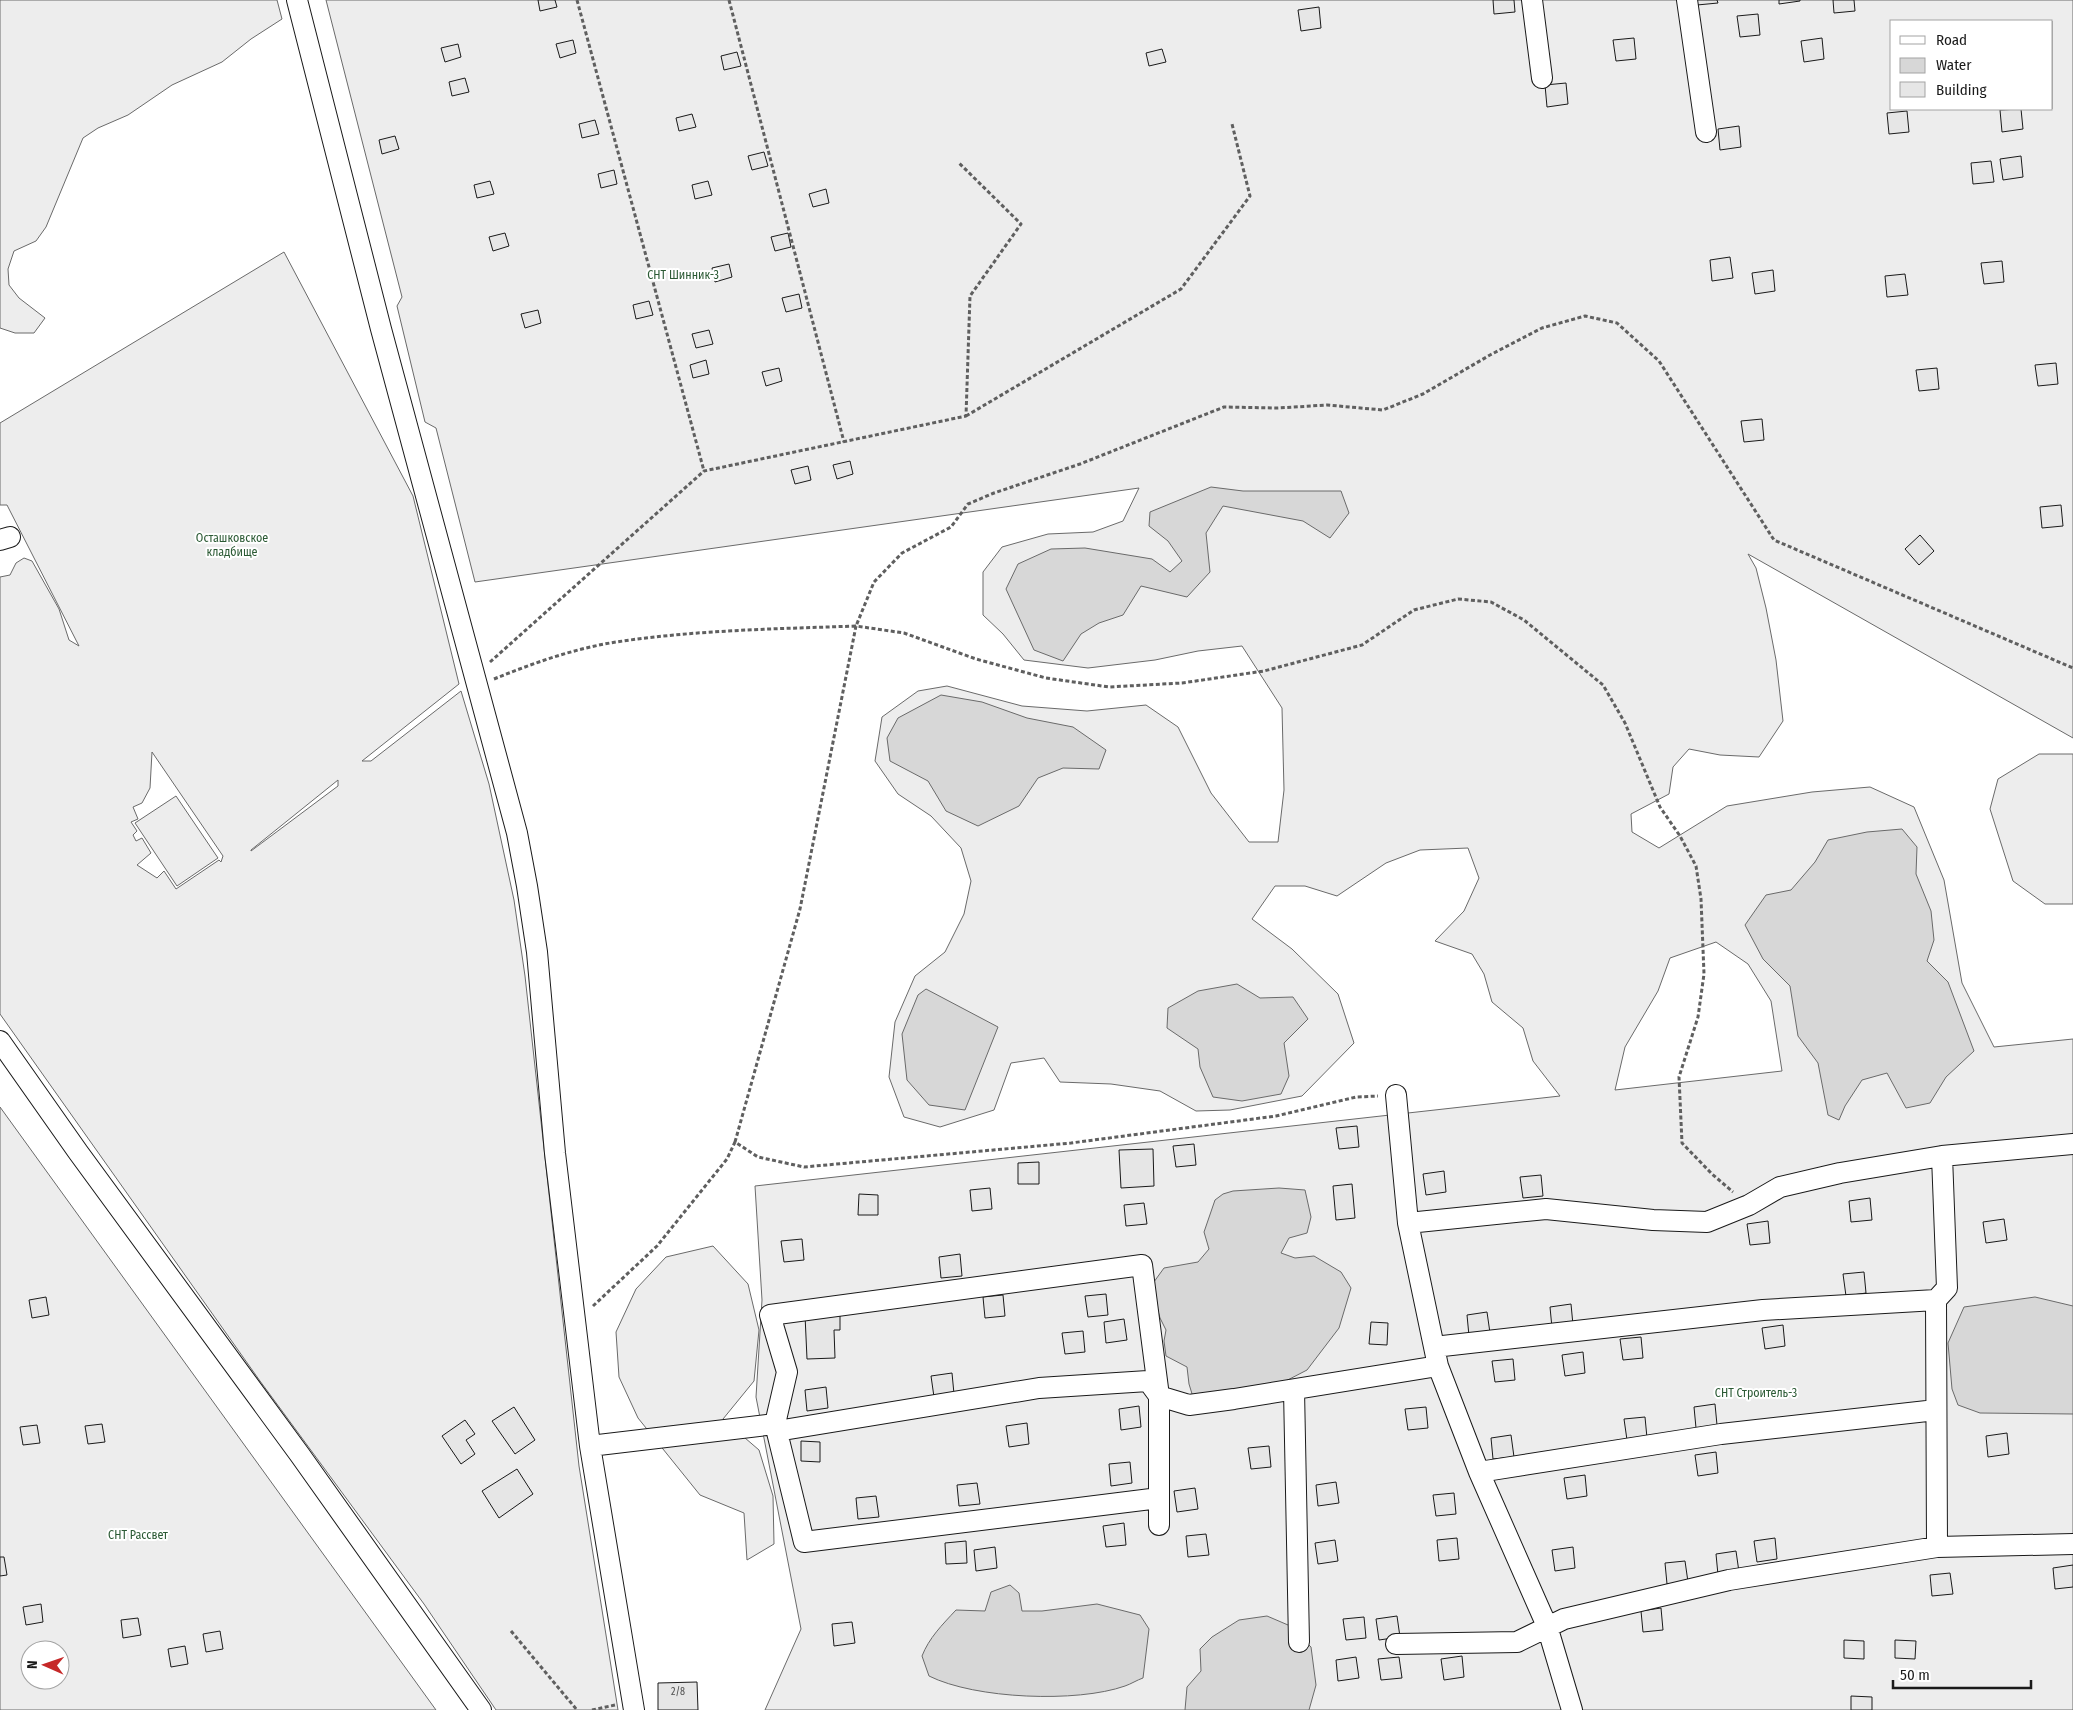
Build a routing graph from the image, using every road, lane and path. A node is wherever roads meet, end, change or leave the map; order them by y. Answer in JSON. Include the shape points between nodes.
{"nodes":[{"id":1,"x":298,"y":0,"type":"edge"},
{"id":2,"x":578,"y":0,"type":"edge"},
{"id":3,"x":729,"y":0,"type":"edge"},
{"id":4,"x":1532,"y":0,"type":"edge"},
{"id":5,"x":1687,"y":0,"type":"edge"},
{"id":6,"x":1542,"y":78,"type":"dead end"},
{"id":7,"x":1232,"y":124,"type":"dead end"},
{"id":8,"x":1706,"y":132,"type":"dead end"},
{"id":9,"x":958,"y":162,"type":"dead end"},
{"id":10,"x":966,"y":416,"type":"junction"},
{"id":11,"x":844,"y":442,"type":"junction"},
{"id":12,"x":704,"y":471,"type":"junction"},
{"id":13,"x":856,"y":626,"type":"junction"},
{"id":14,"x":2073,"y":668,"type":"edge"},
{"id":15,"x":474,"y":681,"type":"junction"},
{"id":16,"x":0,"y":1041,"type":"edge"},
{"id":17,"x":1396,"y":1095,"type":"joint"},
{"id":18,"x":736,"y":1142,"type":"junction"},
{"id":19,"x":2073,"y":1144,"type":"edge"},
{"id":20,"x":1942,"y":1156,"type":"junction"},
{"id":21,"x":1749,"y":1205,"type":"junction"},
{"id":22,"x":1408,"y":1223,"type":"junction"},
{"id":23,"x":1936,"y":1300,"type":"junction"},
{"id":24,"x":576,"y":1322,"type":"junction"},
{"id":25,"x":1436,"y":1357,"type":"junction"},
{"id":26,"x":1294,"y":1390,"type":"junction"},
{"id":27,"x":1159,"y":1396,"type":"junction"},
{"id":28,"x":1936,"y":1410,"type":"junction"},
{"id":29,"x":776,"y":1428,"type":"junction"},
{"id":30,"x":590,"y":1446,"type":"junction"},
{"id":31,"x":1479,"y":1472,"type":"junction"},
{"id":32,"x":1159,"y":1498,"type":"junction"},
{"id":33,"x":1159,"y":1525,"type":"dead end"},
{"id":34,"x":2073,"y":1544,"type":"edge"},
{"id":35,"x":1937,"y":1547,"type":"junction"},
{"id":36,"x":1547,"y":1626,"type":"junction"},
{"id":37,"x":511,"y":1631,"type":"dead end"},
{"id":38,"x":1299,"y":1642,"type":"dead end"},
{"id":39,"x":1396,"y":1644,"type":"dead end"},
{"id":40,"x":481,"y":1710,"type":"edge"},
{"id":41,"x":577,"y":1710,"type":"edge"},
{"id":42,"x":634,"y":1710,"type":"edge"},
{"id":43,"x":1572,"y":1710,"type":"edge"}],
"edges":[{"from":1,"to":15,"type":"street"},
{"from":2,"to":12,"type":"path"},
{"from":3,"to":11,"type":"path"},
{"from":4,"to":6,"type":"street"},
{"from":5,"to":8,"type":"street"},
{"from":7,"to":10,"type":"path","via":[[1250,196],[1181,289]]},
{"from":9,"to":10,"type":"path","via":[[1021,224],[970,296]]},
{"from":10,"to":11,"type":"path"},
{"from":11,"to":12,"type":"path"},
{"from":12,"to":15,"type":"path"},
{"from":13,"to":14,"type":"path","via":[[874,582],[902,553],[951,527],[968,504],[1224,407],[1328,405],[1383,410],[1423,394],[1542,328],[1585,316],[1617,323],[1660,361],[1774,540]]},
{"from":13,"to":15,"type":"path","via":[[718,631],[608,644]]},
{"from":13,"to":18,"type":"path","via":[[800,909]]},
{"from":13,"to":21,"type":"path","via":[[904,632],[976,659],[1046,678],[1109,687],[1182,682],[1264,671],[1362,645],[1414,610],[1458,599],[1491,602],[1524,620],[1603,685],[1625,723],[1660,807],[1696,866],[1701,899],[1704,974],[1698,1017],[1679,1077],[1682,1143]]},
{"from":15,"to":24,"type":"street","via":[[528,886]]},
{"from":16,"to":40,"type":"street"},
{"from":17,"to":18,"type":"path","via":[[1356,1097],[1276,1116],[1071,1143],[804,1167],[758,1157]]},
{"from":17,"to":22,"type":"street"},
{"from":18,"to":24,"type":"path","via":[[727,1159],[657,1246]]},
{"from":19,"to":20,"type":"street"},
{"from":20,"to":21,"type":"street","via":[[1840,1172],[1780,1187]]},
{"from":20,"to":23,"type":"street","via":[[1947,1288]]},
{"from":21,"to":22,"type":"street","via":[[1707,1222],[1546,1209]]},
{"from":22,"to":25,"type":"street"},
{"from":23,"to":25,"type":"street","via":[[1763,1310]]},
{"from":23,"to":28,"type":"street"},
{"from":24,"to":30,"type":"street"},
{"from":25,"to":26,"type":"street"},
{"from":25,"to":31,"type":"street"},
{"from":26,"to":27,"type":"street","via":[[1189,1405]]},
{"from":26,"to":38,"type":"street"},
{"from":27,"to":29,"type":"street","via":[[1148,1381],[1039,1388]]},
{"from":27,"to":29,"type":"street","via":[[1142,1264],[770,1315],[787,1372]]},
{"from":27,"to":32,"type":"street"},
{"from":28,"to":31,"type":"street","via":[[1721,1434]]},
{"from":28,"to":35,"type":"street"},
{"from":29,"to":30,"type":"street"},
{"from":29,"to":32,"type":"street","via":[[804,1542]]},
{"from":30,"to":42,"type":"street"},
{"from":31,"to":36,"type":"street"},
{"from":32,"to":33,"type":"street"},
{"from":34,"to":35,"type":"street"},
{"from":35,"to":36,"type":"street","via":[[1729,1580],[1564,1619]]},
{"from":36,"to":39,"type":"street","via":[[1517,1642]]},
{"from":36,"to":43,"type":"street"},
{"from":37,"to":41,"type":"path"}]}
